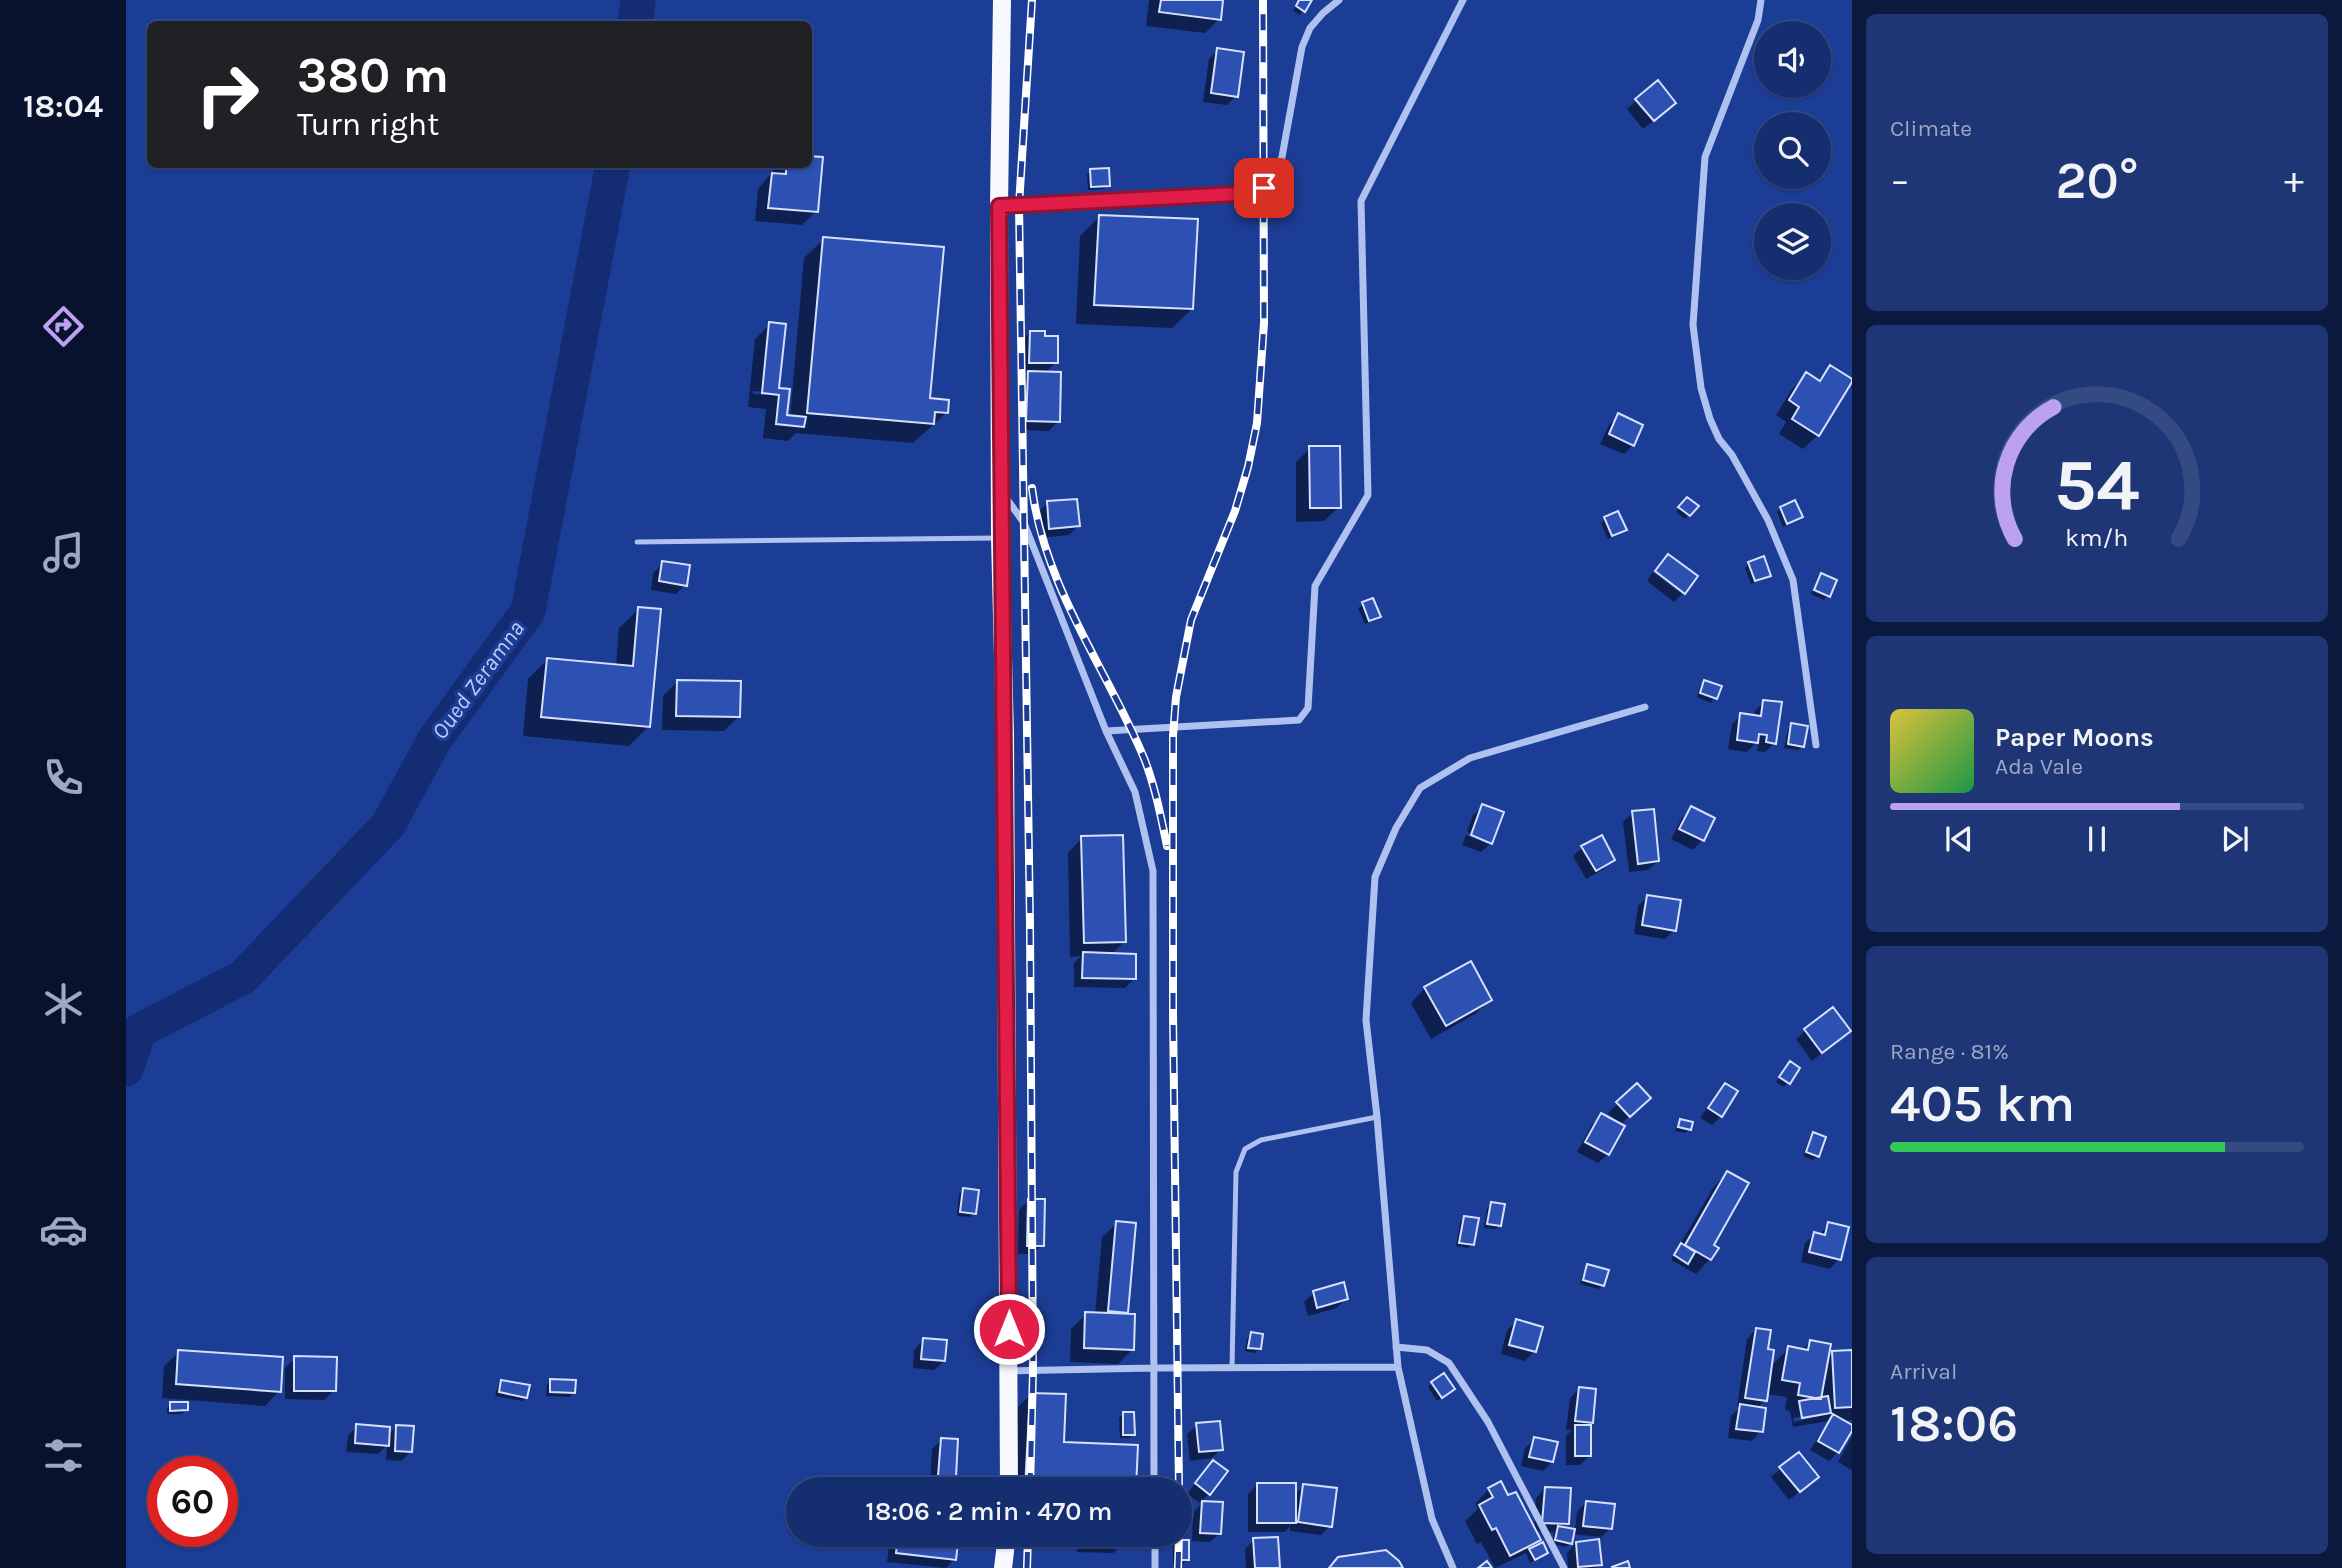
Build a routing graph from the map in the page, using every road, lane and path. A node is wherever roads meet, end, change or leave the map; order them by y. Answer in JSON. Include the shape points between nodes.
{"nodes":[{"id":1,"x":1339,"y":0,"type":"edge"},
{"id":2,"x":1463,"y":0,"type":"edge"},
{"id":3,"x":1761,"y":0,"type":"edge"},
{"id":4,"x":1002,"y":2,"type":"edge"},
{"id":5,"x":999,"y":206,"type":"junction"},
{"id":6,"x":1000,"y":491,"type":"junction"},
{"id":7,"x":1000,"y":538,"type":"junction"},
{"id":8,"x":637,"y":542,"type":"dead end"},
{"id":9,"x":1645,"y":707,"type":"dead end"},
{"id":10,"x":1106,"y":731,"type":"junction"},
{"id":11,"x":1816,"y":745,"type":"dead end"},
{"id":12,"x":1377,"y":1117,"type":"junction"},
{"id":13,"x":1396,"y":1347,"type":"junction"},
{"id":14,"x":1398,"y":1367,"type":"junction"},
{"id":15,"x":1153,"y":1368,"type":"junction"},
{"id":16,"x":1232,"y":1368,"type":"junction"},
{"id":17,"x":1009,"y":1371,"type":"junction"},
{"id":18,"x":1009,"y":1477,"type":"edge"},
{"id":19,"x":1154,"y":1477,"type":"edge"},
{"id":20,"x":1006,"y":1547,"type":"edge"},
{"id":21,"x":1155,"y":1547,"type":"edge"},
{"id":22,"x":1003,"y":1568,"type":"edge"},
{"id":23,"x":1155,"y":1568,"type":"edge"},
{"id":24,"x":1452,"y":1568,"type":"edge"},
{"id":25,"x":1564,"y":1568,"type":"edge"}],
"edges":[{"from":1,"to":5,"type":"street","via":[[1310,28],[1302,47],[1282,157],[1274,180],[1256,193]]},
{"from":2,"to":10,"type":"street","via":[[1361,201],[1368,495],[1315,586],[1308,708],[1299,720]]},
{"from":3,"to":11,"type":"street","via":[[1758,20],[1705,157],[1693,325],[1710,419],[1768,520],[1793,580]]},
{"from":4,"to":5,"type":"main road"},
{"from":5,"to":6,"type":"main road"},
{"from":6,"to":7,"type":"main road"},
{"from":6,"to":10,"type":"street","via":[[1024,523]]},
{"from":7,"to":8,"type":"lane"},
{"from":7,"to":17,"type":"main road"},
{"from":9,"to":12,"type":"street","via":[[1470,758],[1420,788],[1375,877],[1366,1020]]},
{"from":10,"to":15,"type":"street","via":[[1135,792],[1153,871]]},
{"from":12,"to":13,"type":"street"},
{"from":12,"to":16,"type":"lane","via":[[1261,1140],[1245,1149],[1236,1172]]},
{"from":13,"to":14,"type":"street"},
{"from":13,"to":25,"type":"street","via":[[1427,1350],[1449,1363],[1488,1422]]},
{"from":14,"to":16,"type":"street"},
{"from":14,"to":24,"type":"street","via":[[1432,1519]]},
{"from":15,"to":16,"type":"street"},
{"from":15,"to":17,"type":"street"},
{"from":15,"to":19,"type":"street"},
{"from":17,"to":18,"type":"main road"},
{"from":20,"to":22,"type":"main road"},
{"from":21,"to":23,"type":"street"}]}
